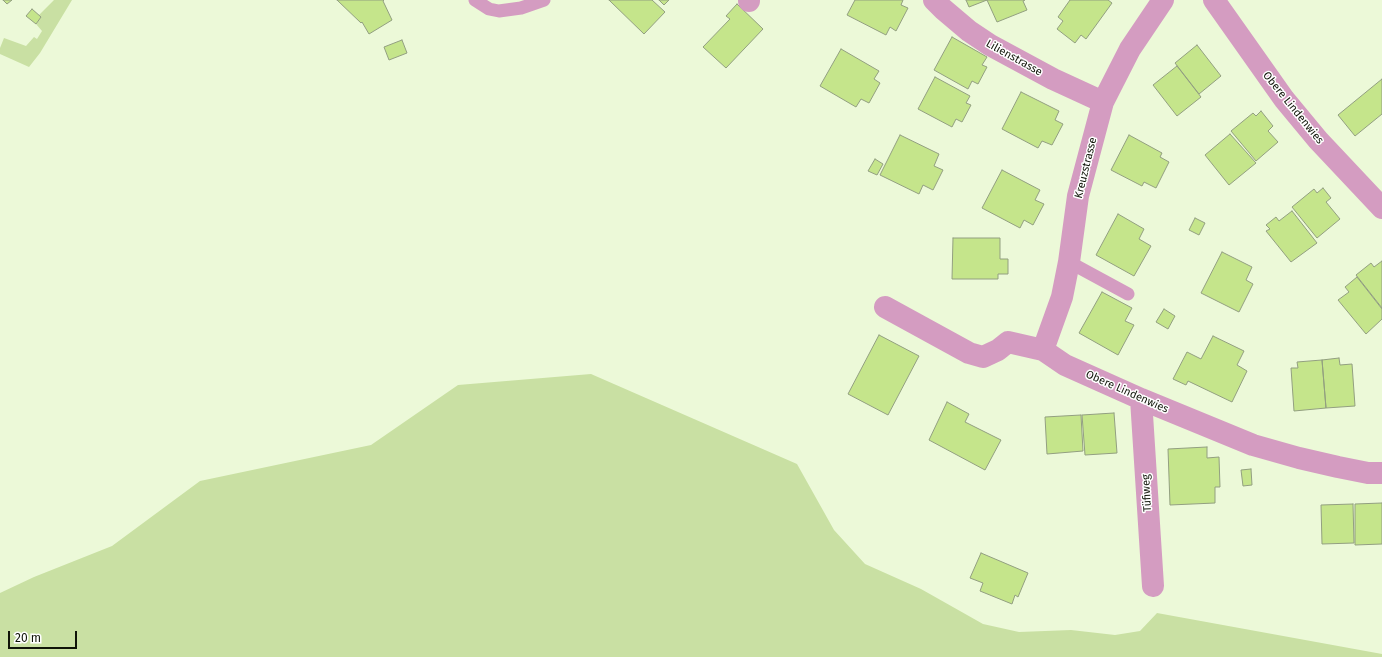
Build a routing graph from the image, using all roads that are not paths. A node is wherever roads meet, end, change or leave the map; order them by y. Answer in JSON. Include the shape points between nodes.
{"nodes":[{"id":1,"x":475,"y":0,"type":"edge"},
{"id":2,"x":544,"y":0,"type":"edge"},
{"id":3,"x":934,"y":0,"type":"edge"},
{"id":4,"x":1163,"y":0,"type":"edge"},
{"id":5,"x":1214,"y":0,"type":"edge"},
{"id":6,"x":1103,"y":102,"type":"junction"},
{"id":7,"x":1382,"y":208,"type":"edge"},
{"id":8,"x":1069,"y":262,"type":"junction"},
{"id":9,"x":1128,"y":294,"type":"dead end"},
{"id":10,"x":885,"y":307,"type":"dead end"},
{"id":11,"x":1043,"y":350,"type":"junction"},
{"id":12,"x":1141,"y":399,"type":"junction"},
{"id":13,"x":1382,"y":473,"type":"edge"},
{"id":14,"x":1153,"y":586,"type":"dead end"}],
"edges":[{"from":1,"to":2,"type":"lane","via":[[489,9],[499,11],[521,8]]},
{"from":3,"to":6,"type":"street","name":"Lilienstrasse","via":[[969,31],[990,45],[1052,79]]},
{"from":4,"to":6,"type":"street","name":"Kreuzstrasse","via":[[1133,44]]},
{"from":5,"to":7,"type":"street","name":"Obere Lindenwies","via":[[1284,99]]},
{"from":6,"to":8,"type":"street","name":"Kreuzstrasse","via":[[1081,182]]},
{"from":8,"to":9,"type":"lane"},
{"from":8,"to":11,"type":"street","name":"Kreuzstrasse","via":[[1062,297]]},
{"from":10,"to":11,"type":"street","name":"Obere Lindenwies","via":[[969,353],[983,356],[998,350],[1008,342]]},
{"from":11,"to":12,"type":"street","name":"Obere Lindenwies","via":[[1065,365]]},
{"from":12,"to":13,"type":"street","name":"Obere Lindenwies","via":[[1253,445],[1338,467]]},
{"from":12,"to":14,"type":"street","name":"Tüfiweg"}]}
